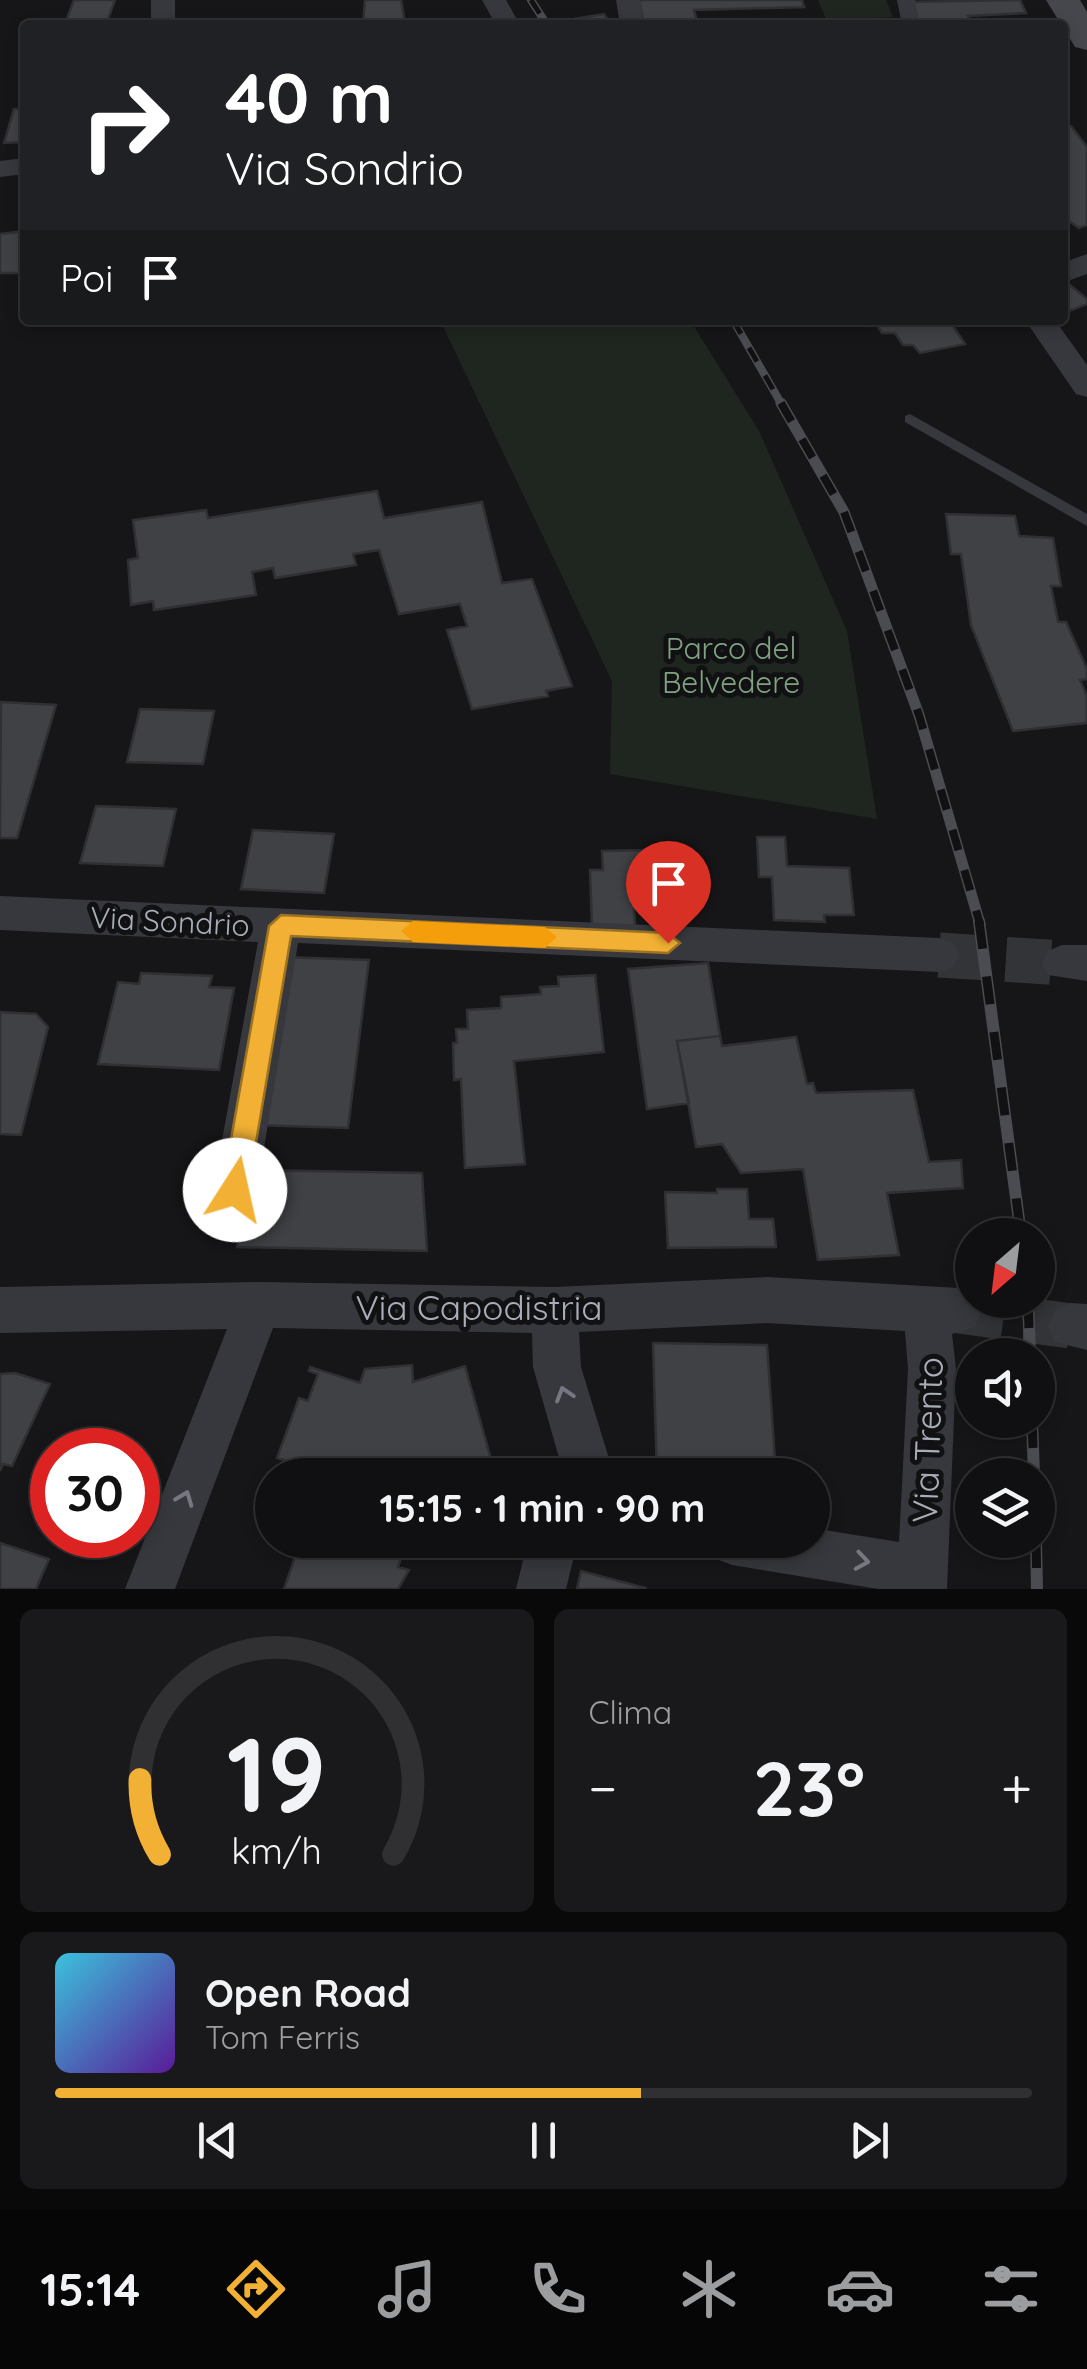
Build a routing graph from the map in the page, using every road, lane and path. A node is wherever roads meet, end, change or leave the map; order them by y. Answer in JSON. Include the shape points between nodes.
{"nodes":[{"id":1,"x":1064,"y":0,"type":"edge"},
{"id":2,"x":1087,"y":40,"type":"edge"},
{"id":3,"x":1044,"y":325,"type":"edge"},
{"id":4,"x":1087,"y":387,"type":"edge"},
{"id":5,"x":910,"y":419,"type":"dead end"},
{"id":6,"x":1087,"y":521,"type":"edge"},
{"id":7,"x":0,"y":913,"type":"edge"},
{"id":8,"x":281,"y":926,"type":"junction"},
{"id":9,"x":939,"y":955,"type":"tunnel mouth"},
{"id":10,"x":235,"y":1190,"type":"dead end"},
{"id":11,"x":259,"y":1306,"type":"junction"},
{"id":12,"x":0,"y":1310,"type":"edge"},
{"id":13,"x":555,"y":1310,"type":"junction"},
{"id":14,"x":943,"y":1310,"type":"joint"},
{"id":15,"x":584,"y":1458,"type":"edge"},
{"id":16,"x":548,"y":1558,"type":"edge"},
{"id":17,"x":818,"y":1558,"type":"edge"},
{"id":18,"x":922,"y":1580,"type":"edge"},
{"id":19,"x":150,"y":1589,"type":"edge"},
{"id":20,"x":540,"y":1589,"type":"edge"}],
"edges":[{"from":1,"to":2,"type":"main road"},
{"from":3,"to":4,"type":"street"},
{"from":5,"to":6,"type":"lane"},
{"from":7,"to":8,"type":"street","name":"Via Sondrio"},
{"from":8,"to":9,"type":"street","name":"Via Sondrio"},
{"from":8,"to":10,"type":"street"},
{"from":11,"to":12,"type":"street","name":"Via Capodistria"},
{"from":11,"to":13,"type":"street","name":"Via Capodistria"},
{"from":19,"to":11,"type":"street","one_way":true},
{"from":13,"to":14,"type":"street","name":"Via Capodistria","via":[[768,1300]]},
{"from":15,"to":13,"type":"street","one_way":true,"via":[[556,1367]]},
{"from":14,"to":18,"type":"street","name":"Via Trento","via":[[932,1369]]},
{"from":16,"to":20,"type":"street"},
{"from":17,"to":18,"type":"street","name":"Via Trento","one_way":true}]}
